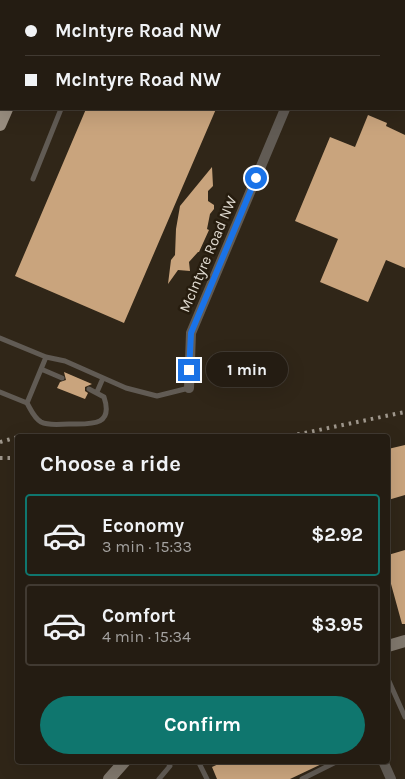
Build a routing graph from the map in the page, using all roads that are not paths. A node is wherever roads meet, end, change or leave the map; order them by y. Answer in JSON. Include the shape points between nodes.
{"nodes":[{"id":1,"x":7,"y":110,"type":"edge"},
{"id":2,"x":61,"y":110,"type":"edge"},
{"id":3,"x":285,"y":110,"type":"edge"},
{"id":4,"x":0,"y":125,"type":"edge"},
{"id":5,"x":33,"y":179,"type":"dead end"},
{"id":6,"x":0,"y":338,"type":"edge"},
{"id":7,"x":46,"y":357,"type":"junction"},
{"id":8,"x":41,"y":369,"type":"junction"},
{"id":9,"x":62,"y":378,"type":"dead end"},
{"id":10,"x":102,"y":378,"type":"junction"},
{"id":11,"x":189,"y":388,"type":"joint"},
{"id":12,"x":89,"y":389,"type":"dead end"},
{"id":13,"x":0,"y":392,"type":"edge"},
{"id":14,"x":97,"y":392,"type":"junction"},
{"id":15,"x":27,"y":403,"type":"junction"},
{"id":16,"x":405,"y":641,"type":"edge"},
{"id":17,"x":390,"y":645,"type":"edge"},
{"id":18,"x":390,"y":683,"type":"edge"},
{"id":19,"x":405,"y":717,"type":"edge"},
{"id":20,"x":122,"y":764,"type":"edge"},
{"id":21,"x":169,"y":764,"type":"edge"},
{"id":22,"x":200,"y":764,"type":"edge"},
{"id":23,"x":332,"y":764,"type":"edge"},
{"id":24,"x":384,"y":764,"type":"edge"},
{"id":25,"x":109,"y":779,"type":"edge"},
{"id":26,"x":160,"y":779,"type":"edge"},
{"id":27,"x":207,"y":779,"type":"edge"},
{"id":28,"x":302,"y":779,"type":"edge"},
{"id":29,"x":391,"y":779,"type":"edge"}],
"edges":[{"from":1,"to":4,"type":"main road"},
{"from":2,"to":5,"type":"lane"},
{"from":3,"to":11,"type":"street","name":"McIntyre Road NW","via":[[191,333]]},
{"from":6,"to":7,"type":"lane"},
{"from":7,"to":8,"type":"lane"},
{"from":7,"to":10,"type":"lane","via":[[64,361]]},
{"from":8,"to":9,"type":"lane"},
{"from":8,"to":15,"type":"lane"},
{"from":10,"to":11,"type":"lane","via":[[157,396]]},
{"from":10,"to":14,"type":"lane"},
{"from":12,"to":14,"type":"lane"},
{"from":13,"to":15,"type":"lane"},
{"from":14,"to":15,"type":"lane","via":[[104,396],[107,406],[102,421],[94,424],[49,425],[36,417]]},
{"from":16,"to":17,"type":"street"},
{"from":18,"to":19,"type":"lane"},
{"from":20,"to":25,"type":"street"},
{"from":21,"to":26,"type":"lane"},
{"from":22,"to":27,"type":"lane"},
{"from":23,"to":28,"type":"lane"},
{"from":24,"to":29,"type":"street"}]}
